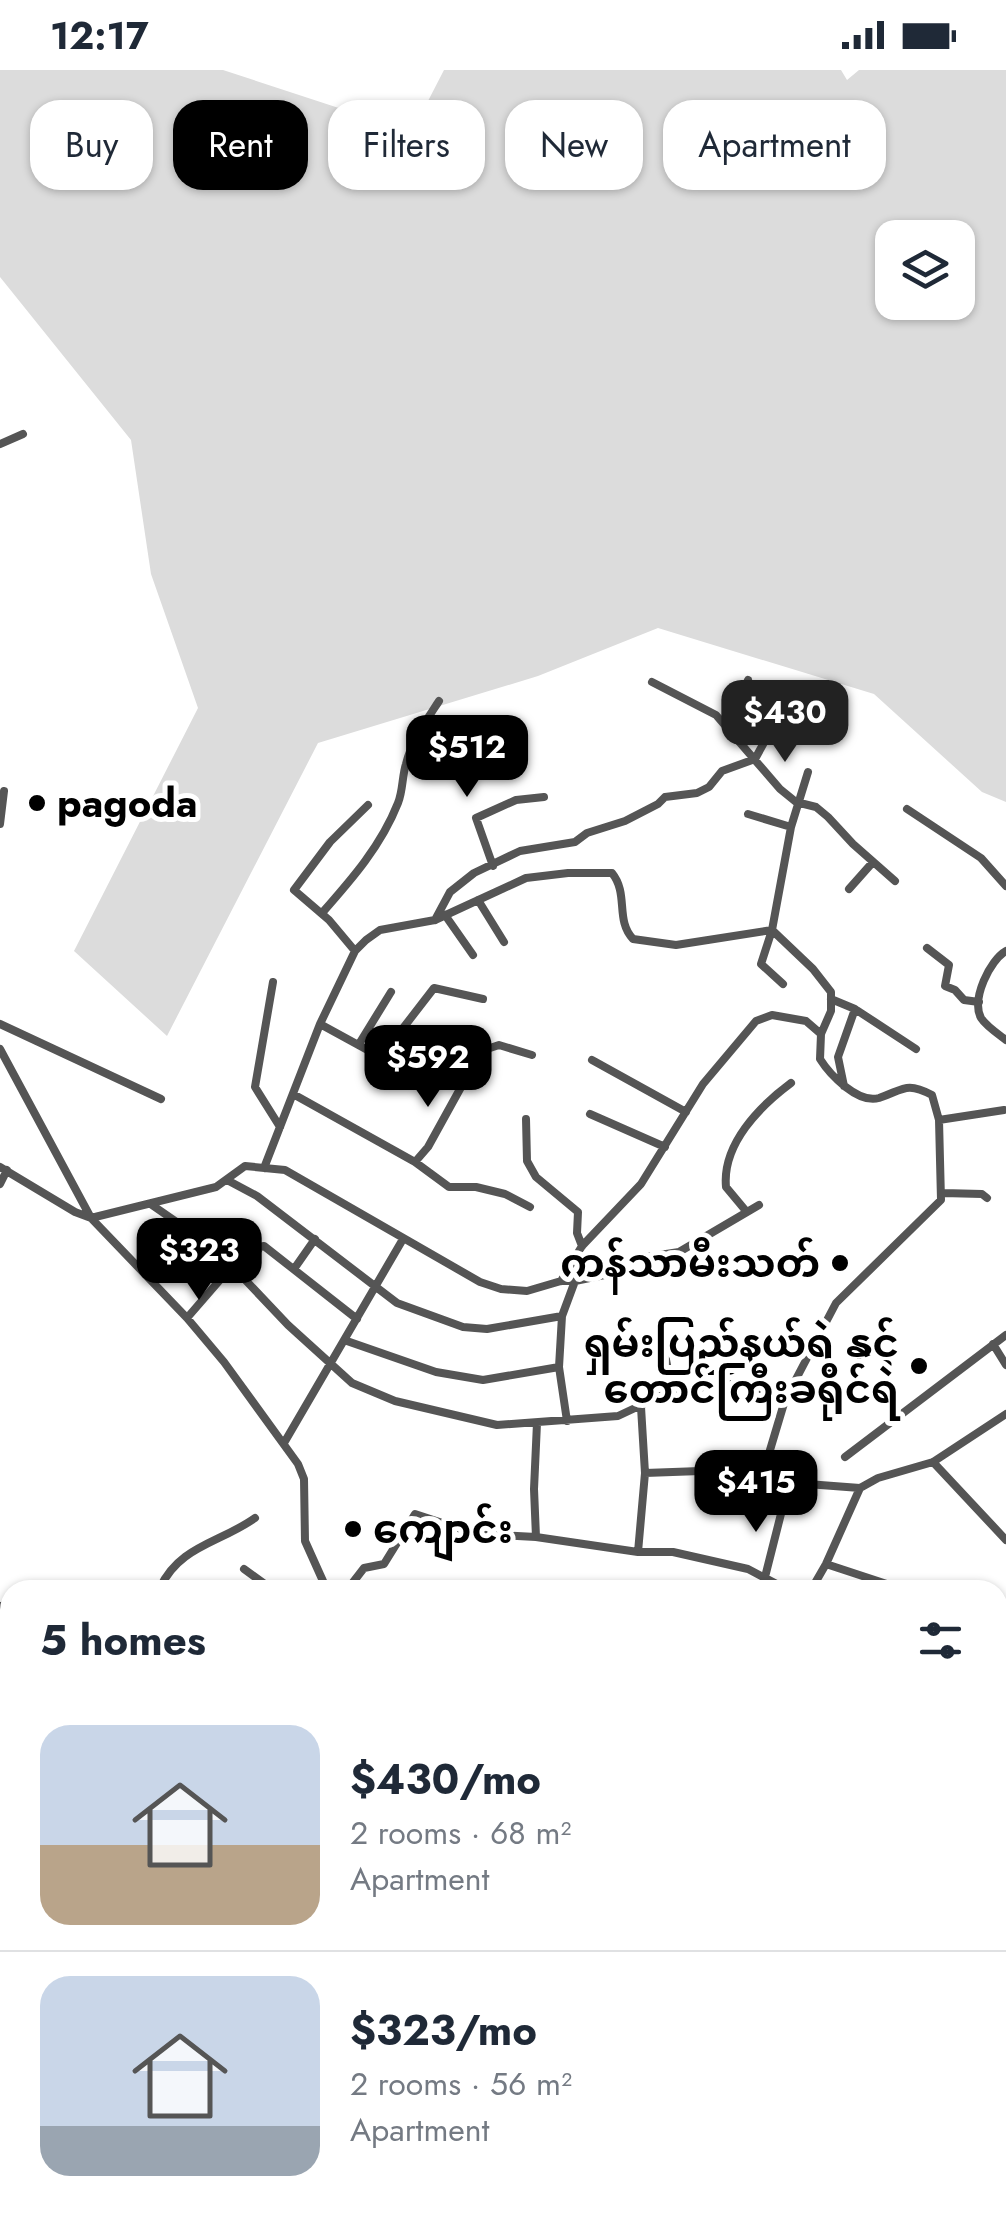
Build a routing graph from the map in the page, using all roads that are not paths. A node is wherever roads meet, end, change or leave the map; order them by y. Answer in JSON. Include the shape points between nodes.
{"nodes":[{"id":1,"x":22,"y":434,"type":"dead end"},
{"id":2,"x":0,"y":444,"type":"edge"},
{"id":3,"x":748,"y":680,"type":"dead end"},
{"id":4,"x":652,"y":682,"type":"dead end"},
{"id":5,"x":439,"y":701,"type":"dead end"},
{"id":6,"x":728,"y":725,"type":"junction"},
{"id":7,"x":772,"y":728,"type":"dead end"},
{"id":8,"x":755,"y":759,"type":"junction"},
{"id":9,"x":808,"y":772,"type":"dead end"},
{"id":10,"x":4,"y":791,"type":"dead end"},
{"id":11,"x":544,"y":798,"type":"dead end"},
{"id":12,"x":796,"y":802,"type":"junction"},
{"id":13,"x":368,"y":805,"type":"dead end"},
{"id":14,"x":907,"y":809,"type":"dead end"},
{"id":15,"x":748,"y":814,"type":"dead end"},
{"id":16,"x":0,"y":824,"type":"edge"},
{"id":17,"x":790,"y":827,"type":"junction"},
{"id":18,"x":873,"y":862,"type":"junction"},
{"id":19,"x":493,"y":866,"type":"junction"},
{"id":20,"x":894,"y":881,"type":"dead end"},
{"id":21,"x":1006,"y":886,"type":"edge"},
{"id":22,"x":849,"y":889,"type":"dead end"},
{"id":23,"x":478,"y":900,"type":"junction"},
{"id":24,"x":322,"y":913,"type":"junction"},
{"id":25,"x":440,"y":918,"type":"junction"},
{"id":26,"x":772,"y":930,"type":"junction"},
{"id":27,"x":504,"y":942,"type":"dead end"},
{"id":28,"x":927,"y":948,"type":"dead end"},
{"id":29,"x":356,"y":950,"type":"junction"},
{"id":30,"x":1006,"y":951,"type":"edge"},
{"id":31,"x":473,"y":955,"type":"dead end"},
{"id":32,"x":273,"y":982,"type":"dead end"},
{"id":33,"x":783,"y":984,"type":"dead end"},
{"id":34,"x":391,"y":992,"type":"dead end"},
{"id":35,"x":483,"y":999,"type":"dead end"},
{"id":36,"x":831,"y":999,"type":"junction"},
{"id":37,"x":979,"y":1002,"type":"junction"},
{"id":38,"x":855,"y":1009,"type":"junction"},
{"id":39,"x":0,"y":1024,"type":"edge"},
{"id":40,"x":320,"y":1024,"type":"junction"},
{"id":41,"x":821,"y":1034,"type":"junction"},
{"id":42,"x":1006,"y":1040,"type":"edge"},
{"id":43,"x":359,"y":1044,"type":"junction"},
{"id":44,"x":0,"y":1049,"type":"edge"},
{"id":45,"x":916,"y":1049,"type":"dead end"},
{"id":46,"x":532,"y":1055,"type":"dead end"},
{"id":47,"x":592,"y":1060,"type":"dead end"},
{"id":48,"x":791,"y":1084,"type":"dead end"},
{"id":49,"x":844,"y":1086,"type":"junction"},
{"id":50,"x":294,"y":1094,"type":"junction"},
{"id":51,"x":161,"y":1099,"type":"dead end"},
{"id":52,"x":1004,"y":1110,"type":"edge"},
{"id":53,"x":686,"y":1112,"type":"junction"},
{"id":54,"x":590,"y":1114,"type":"dead end"},
{"id":55,"x":526,"y":1119,"type":"dead end"},
{"id":56,"x":939,"y":1120,"type":"junction"},
{"id":57,"x":280,"y":1127,"type":"junction"},
{"id":58,"x":666,"y":1147,"type":"junction"},
{"id":59,"x":416,"y":1162,"type":"junction"},
{"id":60,"x":4,"y":1168,"type":"edge"},
{"id":61,"x":264,"y":1168,"type":"junction"},
{"id":62,"x":227,"y":1180,"type":"junction"},
{"id":63,"x":0,"y":1184,"type":"edge"},
{"id":64,"x":944,"y":1194,"type":"junction"},
{"id":65,"x":987,"y":1198,"type":"dead end"},
{"id":66,"x":152,"y":1204,"type":"junction"},
{"id":67,"x":759,"y":1204,"type":"dead end"},
{"id":68,"x":530,"y":1207,"type":"dead end"},
{"id":69,"x":746,"y":1211,"type":"junction"},
{"id":70,"x":91,"y":1218,"type":"junction"},
{"id":71,"x":402,"y":1239,"type":"junction"},
{"id":72,"x":315,"y":1240,"type":"junction"},
{"id":73,"x":582,"y":1246,"type":"junction"},
{"id":74,"x":232,"y":1266,"type":"junction"},
{"id":75,"x":294,"y":1269,"type":"junction"},
{"id":76,"x":242,"y":1276,"type":"junction"},
{"id":77,"x":561,"y":1281,"type":"junction"},
{"id":78,"x":576,"y":1282,"type":"junction"},
{"id":79,"x":374,"y":1288,"type":"junction"},
{"id":80,"x":562,"y":1316,"type":"junction"},
{"id":81,"x":187,"y":1318,"type":"junction"},
{"id":82,"x":357,"y":1319,"type":"junction"},
{"id":83,"x":1006,"y":1335,"type":"edge"},
{"id":84,"x":344,"y":1340,"type":"junction"},
{"id":85,"x":993,"y":1344,"type":"junction"},
{"id":86,"x":621,"y":1346,"type":"dead end"},
{"id":87,"x":330,"y":1363,"type":"junction"},
{"id":88,"x":1006,"y":1365,"type":"edge"},
{"id":89,"x":559,"y":1367,"type":"junction"},
{"id":90,"x":672,"y":1392,"type":"junction"},
{"id":91,"x":785,"y":1400,"type":"junction"},
{"id":92,"x":641,"y":1407,"type":"junction"},
{"id":93,"x":1006,"y":1414,"type":"edge"},
{"id":94,"x":567,"y":1421,"type":"junction"},
{"id":95,"x":537,"y":1423,"type":"junction"},
{"id":96,"x":284,"y":1443,"type":"junction"},
{"id":97,"x":845,"y":1457,"type":"dead end"},
{"id":98,"x":933,"y":1462,"type":"junction"},
{"id":99,"x":646,"y":1473,"type":"junction"},
{"id":100,"x":761,"y":1480,"type":"junction"},
{"id":101,"x":860,"y":1488,"type":"junction"},
{"id":102,"x":784,"y":1502,"type":"junction"},
{"id":103,"x":255,"y":1518,"type":"dead end"},
{"id":104,"x":536,"y":1537,"type":"junction"},
{"id":105,"x":1006,"y":1540,"type":"edge"},
{"id":106,"x":638,"y":1552,"type":"junction"},
{"id":107,"x":826,"y":1564,"type":"junction"},
{"id":108,"x":244,"y":1570,"type":"dead end"},
{"id":109,"x":765,"y":1577,"type":"junction"},
{"id":110,"x":165,"y":1580,"type":"edge"},
{"id":111,"x":258,"y":1580,"type":"edge"},
{"id":112,"x":323,"y":1580,"type":"edge"},
{"id":113,"x":355,"y":1580,"type":"edge"},
{"id":114,"x":770,"y":1580,"type":"edge"},
{"id":115,"x":817,"y":1580,"type":"edge"},
{"id":116,"x":875,"y":1580,"type":"edge"}],
"edges":[{"from":1,"to":2,"type":"street"},
{"from":3,"to":6,"type":"street"},
{"from":4,"to":6,"type":"street"},
{"from":5,"to":24,"type":"street","via":[[414,741],[400,799],[378,843]]},
{"from":6,"to":8,"type":"street"},
{"from":7,"to":8,"type":"street"},
{"from":8,"to":12,"type":"street"},
{"from":8,"to":19,"type":"street","via":[[722,771],[697,793],[665,797],[575,842],[520,851]]},
{"from":9,"to":12,"type":"street"},
{"from":10,"to":16,"type":"street"},
{"from":11,"to":19,"type":"street","via":[[516,800],[476,818]]},
{"from":12,"to":17,"type":"street"},
{"from":12,"to":18,"type":"street","via":[[816,807]]},
{"from":13,"to":24,"type":"street","via":[[295,886]]},
{"from":14,"to":21,"type":"street","via":[[981,858]]},
{"from":15,"to":17,"type":"street"},
{"from":17,"to":26,"type":"street"},
{"from":18,"to":20,"type":"street"},
{"from":18,"to":22,"type":"street"},
{"from":19,"to":25,"type":"street","via":[[450,892]]},
{"from":23,"to":25,"type":"street"},
{"from":23,"to":26,"type":"street","via":[[526,878],[612,873],[623,892],[623,928],[632,940],[676,945]]},
{"from":23,"to":27,"type":"street"},
{"from":24,"to":29,"type":"street"},
{"from":25,"to":29,"type":"street","via":[[380,930]]},
{"from":25,"to":31,"type":"street"},
{"from":26,"to":33,"type":"street","via":[[761,964]]},
{"from":26,"to":36,"type":"street","via":[[813,969]]},
{"from":28,"to":37,"type":"street","via":[[949,965],[945,986]]},
{"from":29,"to":40,"type":"street"},
{"from":30,"to":37,"type":"street","via":[[996,957]]},
{"from":32,"to":57,"type":"street","via":[[255,1087]]},
{"from":34,"to":43,"type":"street"},
{"from":35,"to":43,"type":"street","via":[[434,988],[384,1051],[372,1053]]},
{"from":36,"to":38,"type":"street"},
{"from":36,"to":41,"type":"street"},
{"from":37,"to":42,"type":"street","via":[[982,1020]]},
{"from":38,"to":45,"type":"street"},
{"from":38,"to":49,"type":"street","via":[[838,1057]]},
{"from":39,"to":51,"type":"street"},
{"from":40,"to":43,"type":"street"},
{"from":40,"to":50,"type":"street"},
{"from":41,"to":49,"type":"street","via":[[820,1059]]},
{"from":41,"to":53,"type":"street","via":[[806,1021],[772,1015],[756,1021]]},
{"from":44,"to":70,"type":"street"},
{"from":46,"to":59,"type":"street","via":[[498,1044],[481,1051]]},
{"from":47,"to":53,"type":"street"},
{"from":48,"to":69,"type":"street","via":[[764,1103],[727,1167],[726,1186]]},
{"from":49,"to":56,"type":"street","via":[[876,1099],[897,1088],[924,1090]]},
{"from":50,"to":57,"type":"street"},
{"from":50,"to":59,"type":"street"},
{"from":52,"to":56,"type":"street"},
{"from":53,"to":58,"type":"street"},
{"from":54,"to":58,"type":"street"},
{"from":55,"to":73,"type":"street","via":[[527,1161],[578,1212]]},
{"from":56,"to":64,"type":"street"},
{"from":57,"to":61,"type":"street"},
{"from":58,"to":73,"type":"street"},
{"from":59,"to":68,"type":"street","via":[[449,1187],[505,1194]]},
{"from":60,"to":63,"type":"street"},
{"from":60,"to":70,"type":"street"},
{"from":61,"to":62,"type":"street","via":[[245,1166]]},
{"from":61,"to":71,"type":"street","via":[[285,1170]]},
{"from":62,"to":66,"type":"street"},
{"from":62,"to":72,"type":"street"},
{"from":64,"to":65,"type":"street"},
{"from":64,"to":91,"type":"street","via":[[836,1303]]},
{"from":66,"to":70,"type":"street"},
{"from":66,"to":74,"type":"street"},
{"from":67,"to":69,"type":"street"},
{"from":69,"to":78,"type":"street","via":[[680,1252],[640,1258],[619,1272]]},
{"from":70,"to":81,"type":"street"},
{"from":71,"to":77,"type":"street","via":[[501,1289],[527,1291]]},
{"from":71,"to":79,"type":"street"},
{"from":72,"to":75,"type":"street"},
{"from":72,"to":79,"type":"street"},
{"from":73,"to":77,"type":"street"},
{"from":74,"to":76,"type":"street"},
{"from":74,"to":81,"type":"street"},
{"from":75,"to":76,"type":"street","via":[[264,1246]]},
{"from":75,"to":82,"type":"street"},
{"from":76,"to":87,"type":"street"},
{"from":77,"to":78,"type":"street"},
{"from":78,"to":80,"type":"street"},
{"from":79,"to":80,"type":"street","via":[[463,1327]]},
{"from":79,"to":82,"type":"street"},
{"from":80,"to":89,"type":"street"},
{"from":81,"to":96,"type":"street"},
{"from":82,"to":84,"type":"street"},
{"from":83,"to":85,"type":"street"},
{"from":84,"to":87,"type":"street"},
{"from":84,"to":89,"type":"street","via":[[436,1372],[483,1380]]},
{"from":85,"to":88,"type":"street"},
{"from":85,"to":97,"type":"street"},
{"from":86,"to":90,"type":"street","via":[[662,1338]]},
{"from":87,"to":95,"type":"street","via":[[352,1383],[395,1402],[497,1425]]},
{"from":87,"to":96,"type":"street"},
{"from":89,"to":94,"type":"street"},
{"from":90,"to":91,"type":"street","via":[[744,1384]]},
{"from":90,"to":92,"type":"street"},
{"from":91,"to":100,"type":"street"},
{"from":92,"to":94,"type":"street"},
{"from":92,"to":99,"type":"street"},
{"from":93,"to":98,"type":"street"},
{"from":94,"to":95,"type":"street"},
{"from":95,"to":104,"type":"street"},
{"from":96,"to":112,"type":"street","via":[[304,1479],[305,1541]]},
{"from":98,"to":101,"type":"street"},
{"from":98,"to":105,"type":"street"},
{"from":99,"to":100,"type":"street","via":[[728,1470]]},
{"from":99,"to":106,"type":"street"},
{"from":100,"to":102,"type":"street","via":[[768,1494]]},
{"from":101,"to":102,"type":"street","via":[[807,1484]]},
{"from":101,"to":107,"type":"street"},
{"from":102,"to":109,"type":"street"},
{"from":103,"to":110,"type":"street","via":[[182,1557]]},
{"from":104,"to":106,"type":"street"},
{"from":104,"to":113,"type":"street","via":[[476,1534],[415,1514],[384,1564],[364,1568]]},
{"from":106,"to":109,"type":"street","via":[[673,1552]]},
{"from":107,"to":115,"type":"street"},
{"from":107,"to":116,"type":"street"},
{"from":108,"to":111,"type":"street"},
{"from":109,"to":114,"type":"street"}]}
